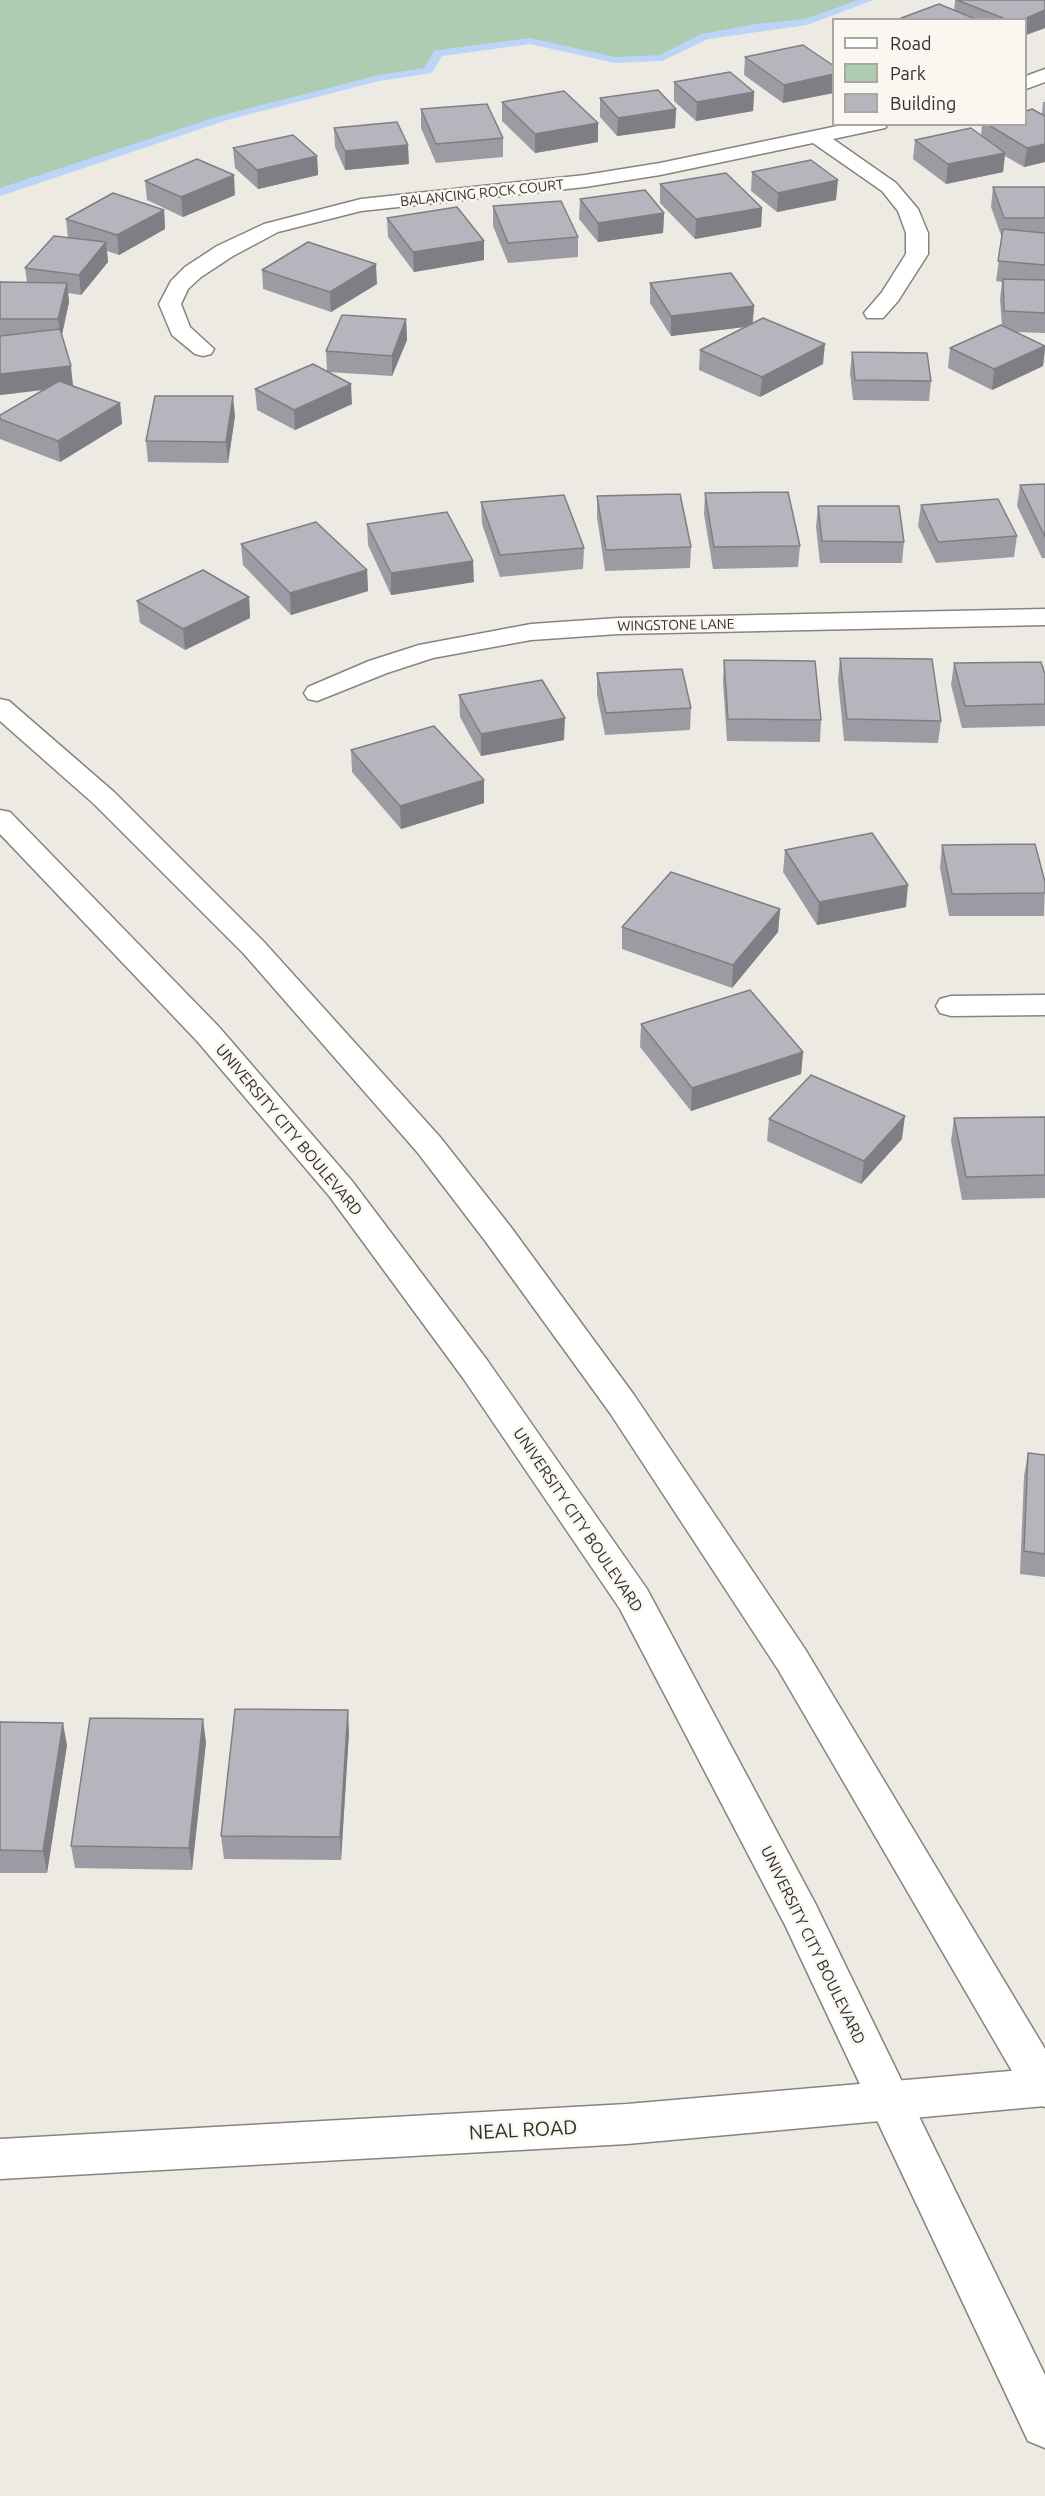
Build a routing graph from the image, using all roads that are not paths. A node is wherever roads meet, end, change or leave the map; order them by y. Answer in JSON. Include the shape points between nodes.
{"nodes":[{"id":1,"x":1045,"y":75,"type":"edge"},
{"id":2,"x":1027,"y":82,"type":"edge"},
{"id":3,"x":869,"y":126,"type":"edge"},
{"id":4,"x":818,"y":138,"type":"junction"},
{"id":5,"x":874,"y":313,"type":"dead end"},
{"id":6,"x":203,"y":349,"type":"dead end"},
{"id":7,"x":1045,"y":617,"type":"edge"},
{"id":8,"x":317,"y":693,"type":"dead end"},
{"id":9,"x":0,"y":708,"type":"edge"},
{"id":10,"x":0,"y":818,"type":"edge"},
{"id":11,"x":1045,"y":1005,"type":"edge"},
{"id":12,"x":951,"y":1006,"type":"dead end"},
{"id":13,"x":1045,"y":2087,"type":"edge"},
{"id":14,"x":889,"y":2101,"type":"junction"},
{"id":15,"x":0,"y":2159,"type":"edge"},
{"id":16,"x":1045,"y":2425,"type":"edge"}],
"edges":[{"from":1,"to":2,"type":"main road"},
{"from":3,"to":4,"type":"main road","name":"BALANCING ROCK COURT"},
{"from":4,"to":5,"type":"main road","via":[[889,187],[908,209],[917,233],[917,254]]},
{"from":4,"to":6,"type":"main road","name":"BALANCING ROCK COURT","via":[[585,181],[361,205],[271,228],[225,251],[179,286],[170,304],[180,330]]},
{"from":7,"to":8,"type":"main road","name":"WINGSTONE LANE","via":[[618,626],[531,632],[429,651]]},
{"from":9,"to":13,"type":"main road","via":[[104,798],[254,948],[429,1145],[498,1234],[622,1404],[792,1660]]},
{"from":10,"to":14,"type":"main road","name":"UNIVERSITY CITY BOULEVARD","via":[[208,1034],[342,1189],[482,1378],[634,1599],[801,1915]]},
{"from":11,"to":12,"type":"main road"},
{"from":13,"to":14,"type":"main road","name":"NEAL ROAD"},
{"from":14,"to":15,"type":"main road","name":"NEAL ROAD","via":[[627,2124]]},
{"from":14,"to":16,"type":"main road","name":"UNIVERSITY CITY BOULEVARD"}]}
